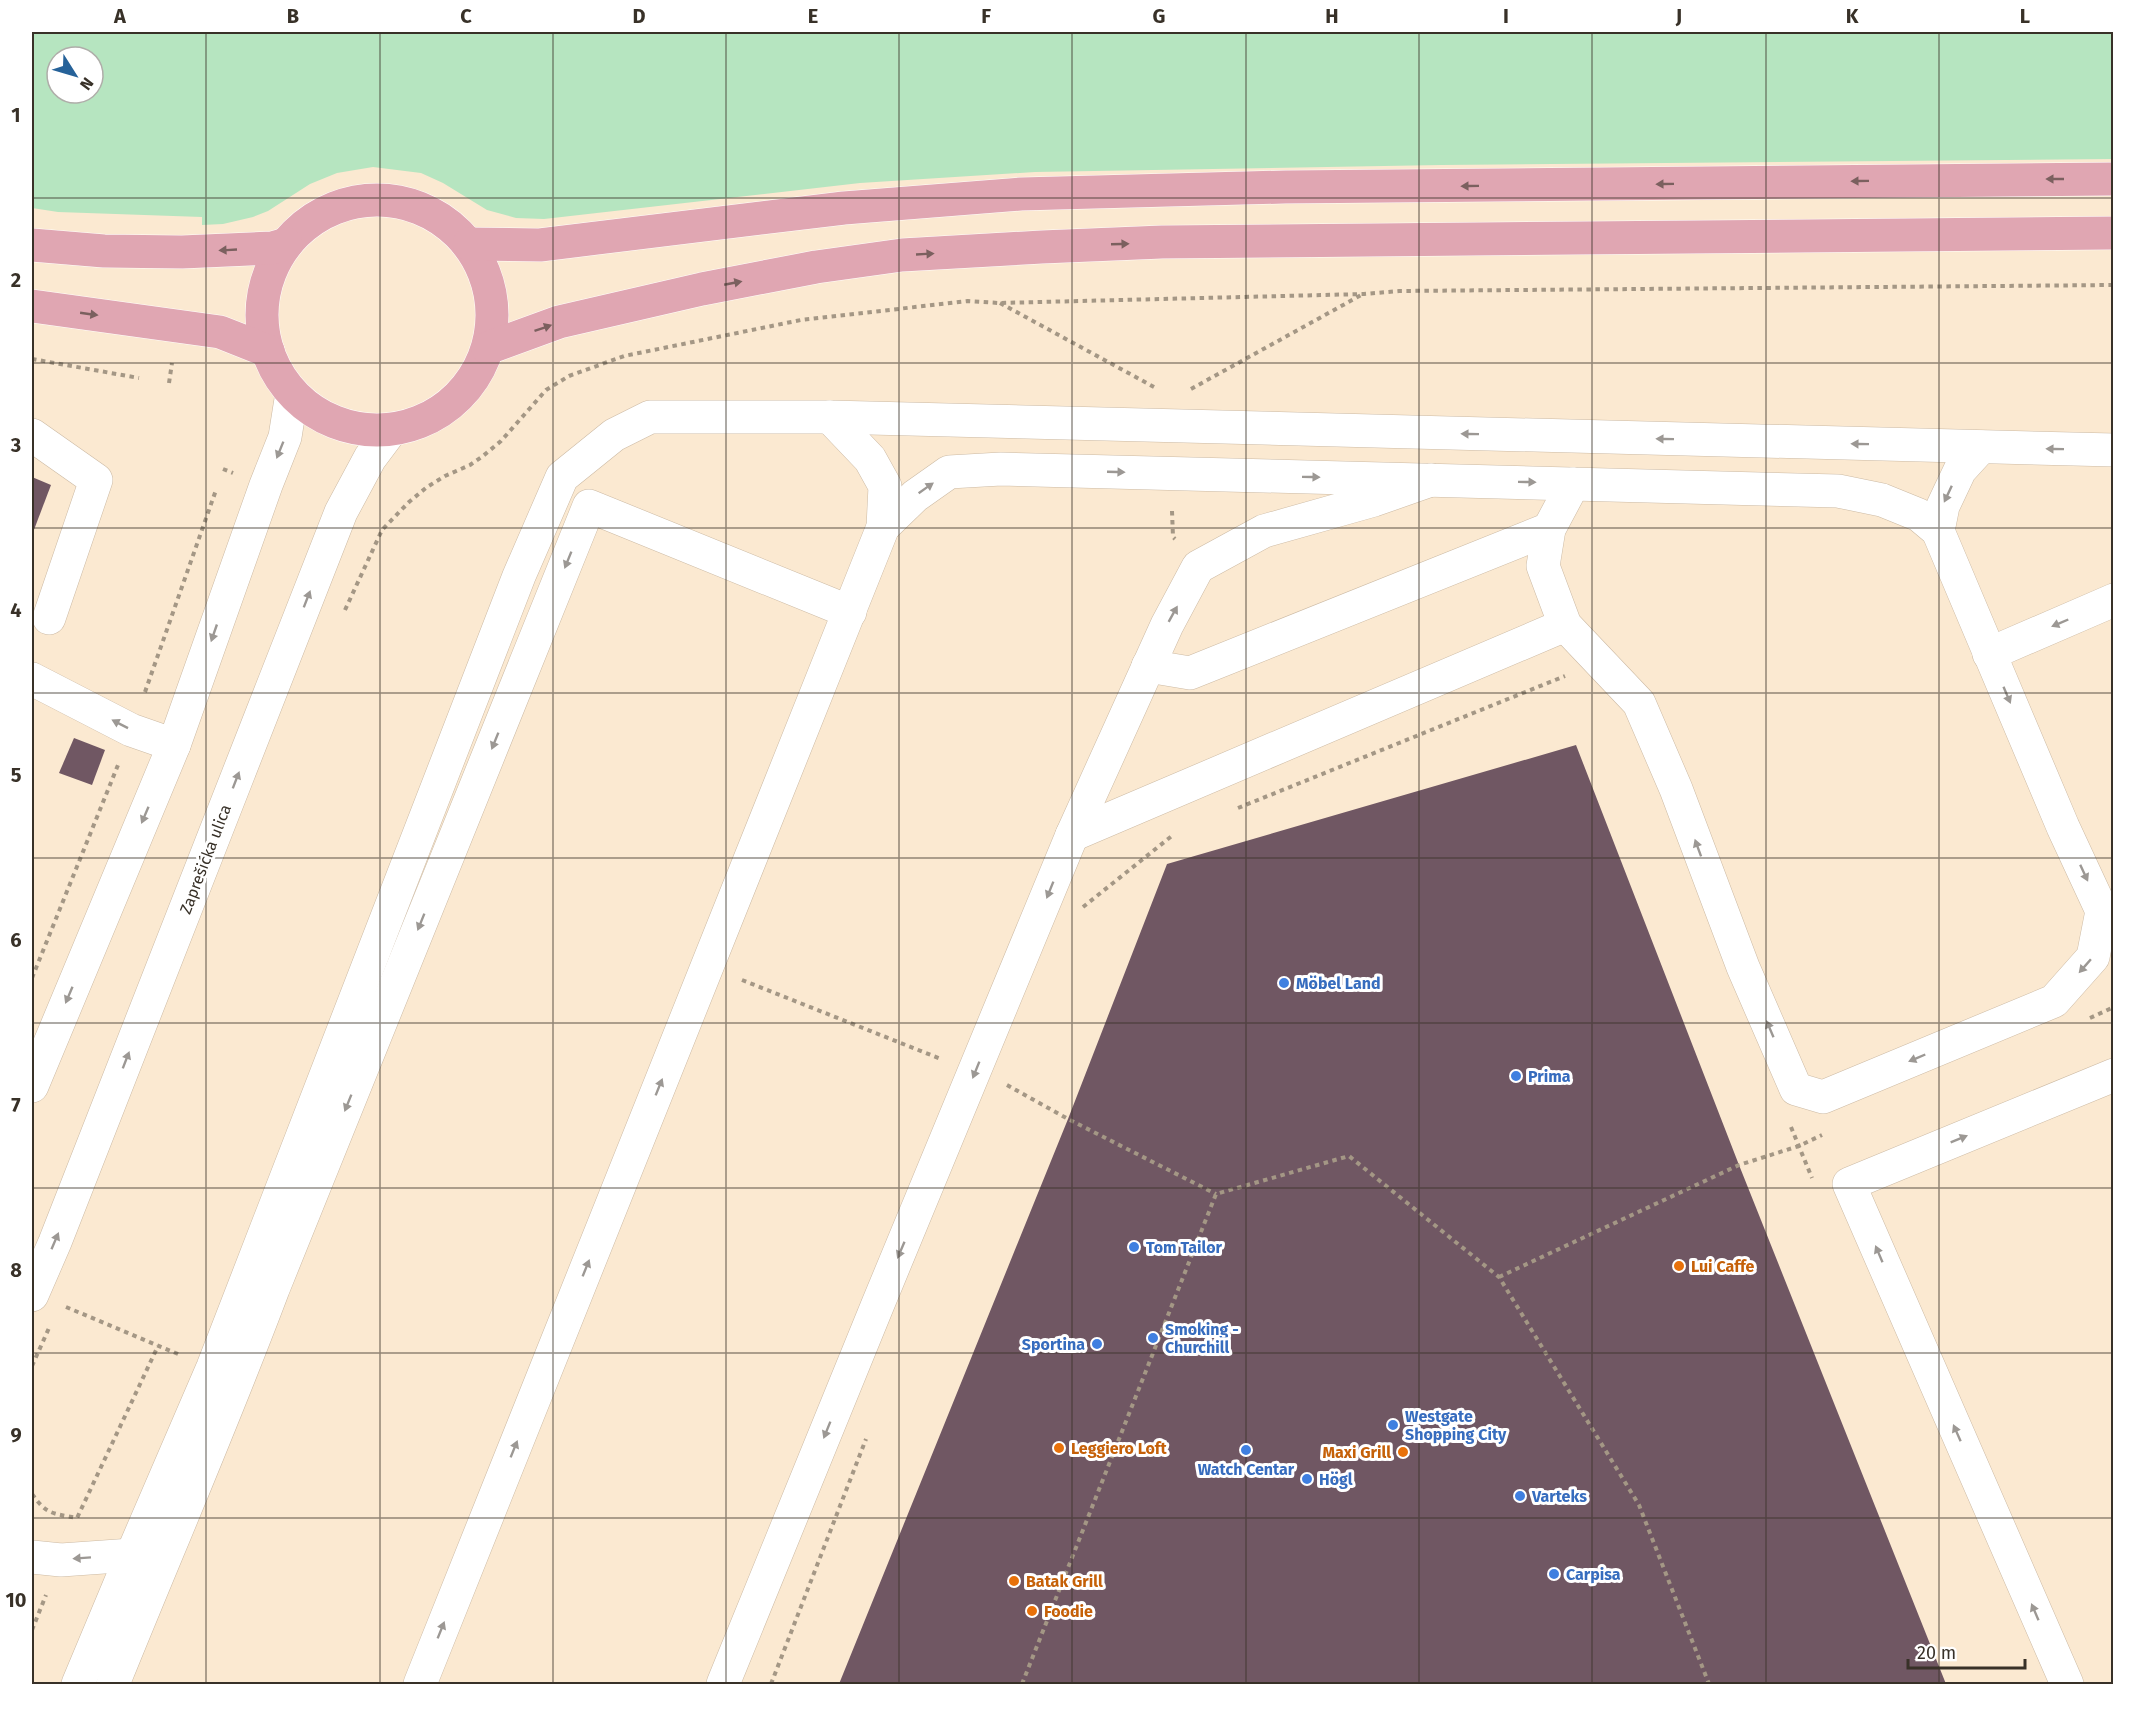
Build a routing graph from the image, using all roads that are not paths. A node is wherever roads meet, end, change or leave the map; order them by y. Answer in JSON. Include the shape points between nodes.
{"nodes":[{"id":1,"x":2114,"y":179,"type":"edge"},
{"id":2,"x":2114,"y":233,"type":"edge"},
{"id":3,"x":286,"y":244,"type":"junction"},
{"id":4,"x":469,"y":244,"type":"junction"},
{"id":5,"x":32,"y":245,"type":"edge"},
{"id":6,"x":32,"y":306,"type":"edge"},
{"id":7,"x":488,"y":348,"type":"junction"},
{"id":8,"x":268,"y":351,"type":"junction"},
{"id":9,"x":292,"y":393,"type":"junction"},
{"id":10,"x":830,"y":417,"type":"junction"},
{"id":11,"x":391,"y":430,"type":"junction"},
{"id":12,"x":32,"y":435,"type":"edge"},
{"id":13,"x":1982,"y":447,"type":"junction"},
{"id":14,"x":2114,"y":450,"type":"edge"},
{"id":15,"x":1431,"y":480,"type":"junction"},
{"id":16,"x":1573,"y":484,"type":"junction"},
{"id":17,"x":883,"y":527,"type":"junction"},
{"id":18,"x":1549,"y":529,"type":"junction"},
{"id":19,"x":1938,"y":531,"type":"junction"},
{"id":20,"x":2114,"y":600,"type":"edge"},
{"id":21,"x":850,"y":612,"type":"junction"},
{"id":22,"x":49,"y":618,"type":"dead end"},
{"id":23,"x":1565,"y":625,"type":"junction"},
{"id":24,"x":1989,"y":654,"type":"junction"},
{"id":25,"x":1148,"y":666,"type":"junction"},
{"id":26,"x":32,"y":679,"type":"edge"},
{"id":27,"x":174,"y":746,"type":"junction"},
{"id":28,"x":1072,"y":836,"type":"junction"},
{"id":29,"x":2110,"y":914,"type":"edge"},
{"id":30,"x":2114,"y":1075,"type":"edge"},
{"id":31,"x":32,"y":1086,"type":"edge"},
{"id":32,"x":46,"y":1299,"type":"edge"},
{"id":33,"x":132,"y":1555,"type":"junction"},
{"id":34,"x":32,"y":1557,"type":"edge"},
{"id":35,"x":78,"y":1684,"type":"edge"},
{"id":36,"x":113,"y":1684,"type":"edge"},
{"id":37,"x":420,"y":1684,"type":"edge"},
{"id":38,"x":723,"y":1684,"type":"edge"},
{"id":39,"x":2067,"y":1684,"type":"edge"}],
"edges":[{"from":1,"to":4,"type":"main road","one_way":true,"via":[[1285,187],[1022,194],[844,208],[540,245]]},
{"from":7,"to":2,"type":"main road","one_way":true,"via":[[559,322],[816,267],[902,255],[1162,242]]},
{"from":3,"to":4,"type":"main road","via":[[332,208],[370,200],[400,202],[426,210]]},
{"from":3,"to":5,"type":"main road","one_way":true,"via":[[182,252]]},
{"from":3,"to":8,"type":"main road","via":[[272,267],[263,301]]},
{"from":4,"to":7,"type":"main road","via":[[480,263],[492,304]]},
{"from":6,"to":8,"type":"main road","one_way":true,"via":[[220,332]]},
{"from":7,"to":11,"type":"main road","via":[[481,365],[457,397],[436,414]]},
{"from":8,"to":9,"type":"main road"},
{"from":9,"to":11,"type":"main road","via":[[331,421]]},
{"from":9,"to":27,"type":"street","one_way":true,"via":[[285,437]]},
{"from":13,"to":10,"type":"street","one_way":true},
{"from":10,"to":17,"type":"street","via":[[870,459],[885,486]]},
{"from":10,"to":33,"type":"street","via":[[650,417],[614,435],[562,477],[510,598],[213,1367]]},
{"from":32,"to":11,"type":"street","name":"Zaprešićka ulica","one_way":true,"via":[[55,1242],[341,512],[370,458]]},
{"from":12,"to":22,"type":"street","via":[[96,480]]},
{"from":14,"to":13,"type":"street","one_way":true},
{"from":13,"to":19,"type":"street","one_way":true,"via":[[1960,470],[1943,506]]},
{"from":15,"to":16,"type":"street","one_way":true},
{"from":17,"to":15,"type":"street","one_way":true,"via":[[915,496],[949,472],[1001,469]]},
{"from":25,"to":15,"type":"street","one_way":true,"via":[[1198,567],[1264,531]]},
{"from":16,"to":18,"type":"street"},
{"from":16,"to":19,"type":"street","via":[[1838,491],[1882,500],[1919,515]]},
{"from":17,"to":21,"type":"street"},
{"from":18,"to":23,"type":"street","via":[[1543,566]]},
{"from":18,"to":25,"type":"street","via":[[1190,674]]},
{"from":19,"to":24,"type":"street"},
{"from":20,"to":24,"type":"street","one_way":true},
{"from":21,"to":36,"type":"street","one_way":true,"via":[[589,506]]},
{"from":37,"to":21,"type":"street","one_way":true},
{"from":23,"to":28,"type":"street"},
{"from":29,"to":23,"type":"street","one_way":true,"via":[[2093,957],[2054,1001],[1823,1097],[1796,1089],[1743,967],[1639,703]]},
{"from":24,"to":29,"type":"street","one_way":true},
{"from":25,"to":28,"type":"street"},
{"from":27,"to":26,"type":"street","one_way":true,"via":[[131,730]]},
{"from":27,"to":31,"type":"street","one_way":true},
{"from":28,"to":38,"type":"street","one_way":true},
{"from":39,"to":30,"type":"street","one_way":true,"via":[[1849,1184]]},
{"from":33,"to":34,"type":"street","one_way":true,"via":[[61,1560]]},
{"from":33,"to":35,"type":"street"}]}
